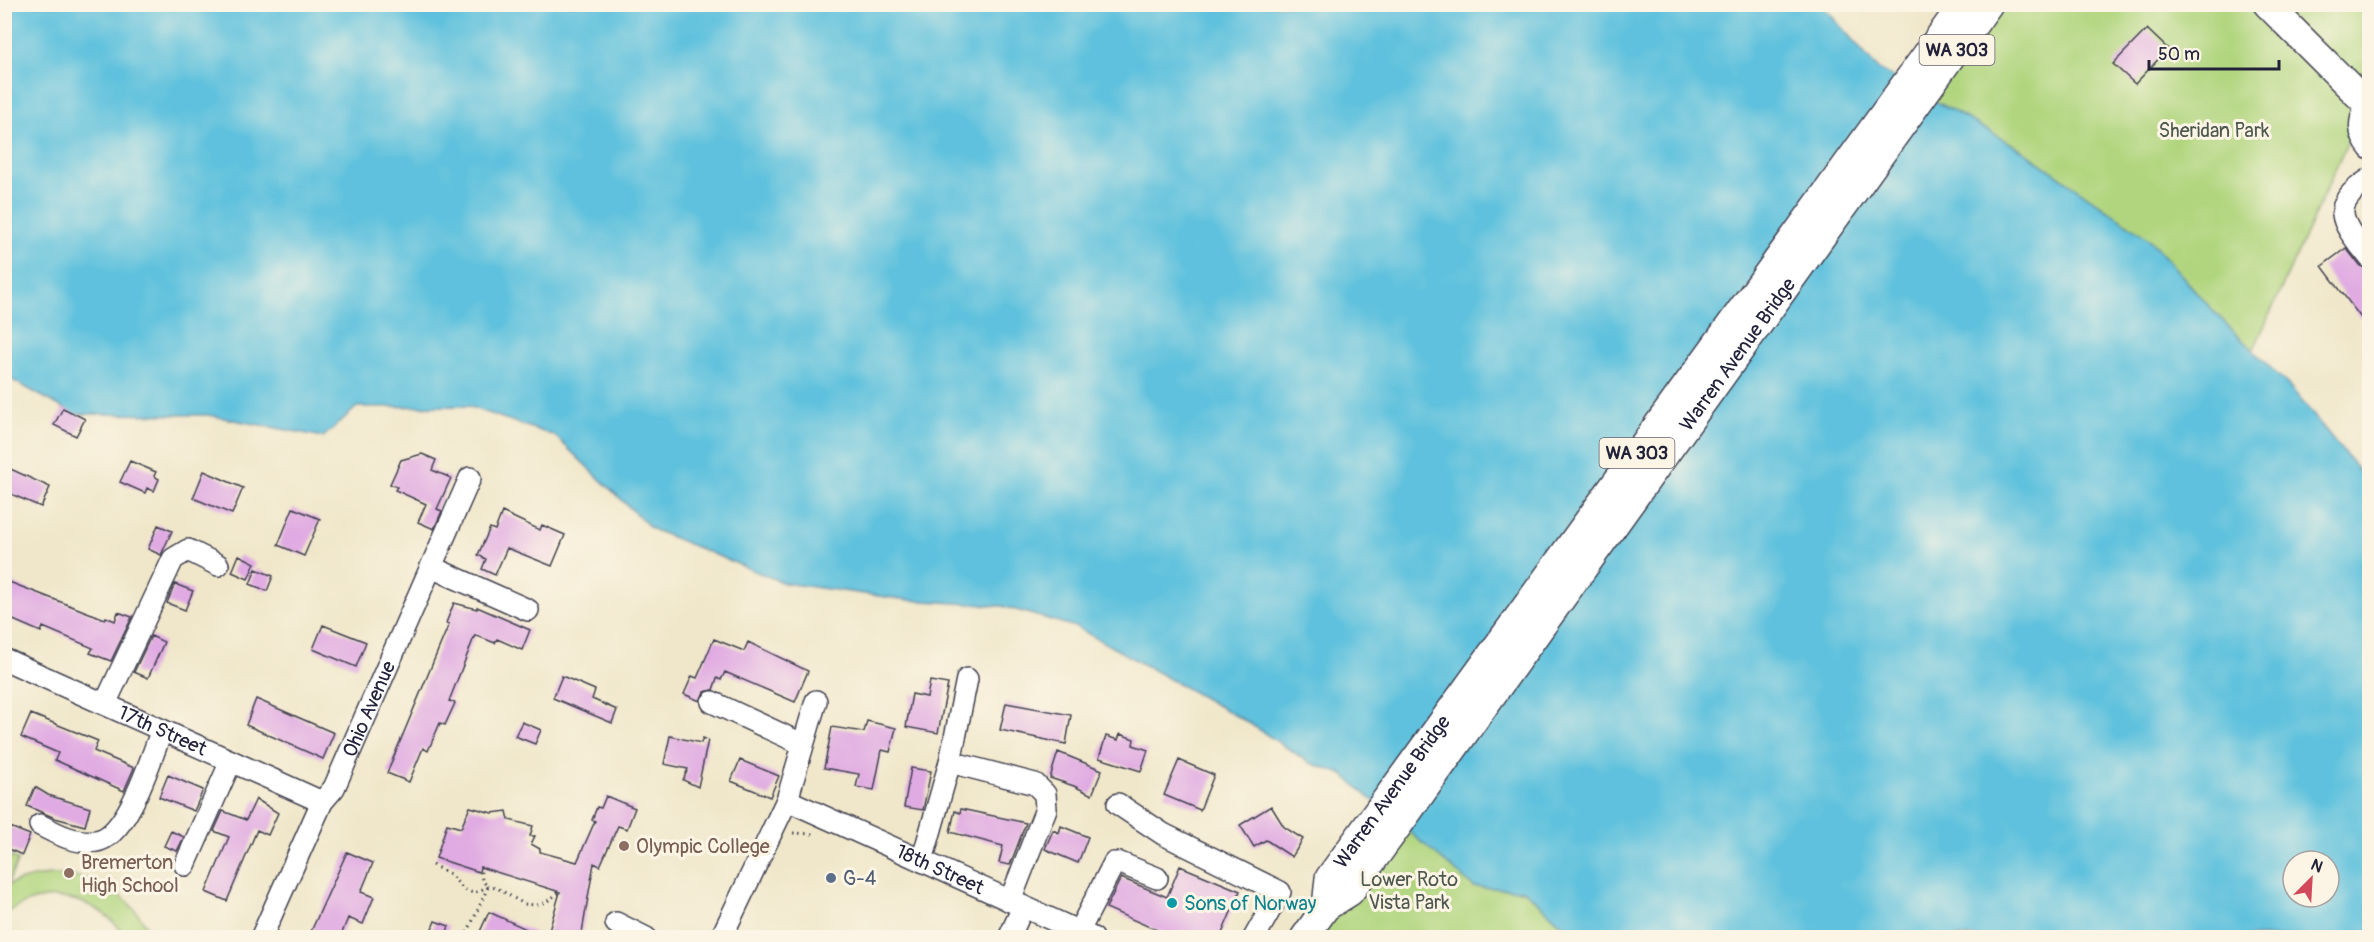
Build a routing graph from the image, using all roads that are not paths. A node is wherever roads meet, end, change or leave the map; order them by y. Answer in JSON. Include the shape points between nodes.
{"nodes":[{"id":1,"x":1963,"y":4,"type":"edge"},
{"id":2,"x":1989,"y":4,"type":"edge"},
{"id":3,"x":2267,"y":4,"type":"edge"},
{"id":4,"x":2368,"y":105,"type":"edge"},
{"id":5,"x":2370,"y":149,"type":"edge"},
{"id":6,"x":2370,"y":179,"type":"edge"},
{"id":7,"x":2370,"y":258,"type":"edge"},
{"id":8,"x":470,"y":478,"type":"dead end"},
{"id":9,"x":218,"y":565,"type":"dead end"},
{"id":10,"x":431,"y":567,"type":"junction"},
{"id":11,"x":528,"y":610,"type":"dead end"},
{"id":12,"x":4,"y":659,"type":"edge"},
{"id":13,"x":967,"y":680,"type":"dead end"},
{"id":14,"x":816,"y":701,"type":"dead end"},
{"id":15,"x":712,"y":702,"type":"dead end"},
{"id":16,"x":105,"y":704,"type":"junction"},
{"id":17,"x":162,"y":730,"type":"junction"},
{"id":18,"x":802,"y":744,"type":"junction"},
{"id":19,"x":231,"y":761,"type":"junction"},
{"id":20,"x":950,"y":762,"type":"junction"},
{"id":21,"x":787,"y":800,"type":"junction"},
{"id":22,"x":322,"y":802,"type":"junction"},
{"id":23,"x":1118,"y":804,"type":"dead end"},
{"id":24,"x":40,"y":825,"type":"dead end"},
{"id":25,"x":922,"y":861,"type":"junction"},
{"id":26,"x":185,"y":865,"type":"dead end"},
{"id":27,"x":1157,"y":878,"type":"dead end"},
{"id":28,"x":1017,"y":904,"type":"junction"},
{"id":29,"x":1326,"y":907,"type":"junction"},
{"id":30,"x":616,"y":923,"type":"dead end"},
{"id":31,"x":1086,"y":934,"type":"edge"},
{"id":32,"x":261,"y":938,"type":"edge"},
{"id":33,"x":646,"y":938,"type":"edge"},
{"id":34,"x":721,"y":938,"type":"edge"},
{"id":35,"x":1009,"y":938,"type":"edge"},
{"id":36,"x":1254,"y":938,"type":"edge"},
{"id":37,"x":1304,"y":938,"type":"edge"}],
"edges":[{"from":1,"to":29,"type":"main road","name":"Warren Avenue Bridge","number":"WA 303","via":[[1329,878]]},
{"from":2,"to":29,"type":"main road","name":"Warren Avenue Bridge","number":"WA 303","via":[[1350,892]]},
{"from":3,"to":4,"type":"main road"},
{"from":4,"to":5,"type":"street","via":[[2359,129]]},
{"from":6,"to":7,"type":"street","via":[[2351,193],[2342,210],[2347,229]]},
{"from":8,"to":10,"type":"street","name":"Ohio Avenue"},
{"from":9,"to":16,"type":"street","via":[[188,550],[173,559]]},
{"from":10,"to":11,"type":"street"},
{"from":10,"to":22,"type":"street","name":"Ohio Avenue","via":[[334,788]]},
{"from":12,"to":16,"type":"street","name":"17th Street"},
{"from":13,"to":20,"type":"street"},
{"from":14,"to":18,"type":"street"},
{"from":15,"to":18,"type":"street"},
{"from":16,"to":17,"type":"street","name":"17th Street"},
{"from":17,"to":19,"type":"street","name":"17th Street"},
{"from":17,"to":24,"type":"street","via":[[131,805],[111,836],[77,841]]},
{"from":18,"to":21,"type":"street"},
{"from":19,"to":22,"type":"street","name":"17th Street"},
{"from":19,"to":26,"type":"street"},
{"from":20,"to":25,"type":"street"},
{"from":20,"to":28,"type":"street","via":[[1035,784],[1045,794],[1046,809]]},
{"from":21,"to":25,"type":"street","name":"18th Street"},
{"from":21,"to":34,"type":"street"},
{"from":22,"to":32,"type":"street","name":"Ohio Avenue"},
{"from":23,"to":36,"type":"street","via":[[1163,834],[1280,892]]},
{"from":25,"to":28,"type":"street","name":"18th Street"},
{"from":27,"to":31,"type":"street","via":[[1114,864]]},
{"from":28,"to":31,"type":"street","name":"18th Street"},
{"from":28,"to":35,"type":"street"},
{"from":29,"to":37,"type":"main road","number":"WA 303"},
{"from":30,"to":33,"type":"street"}]}
